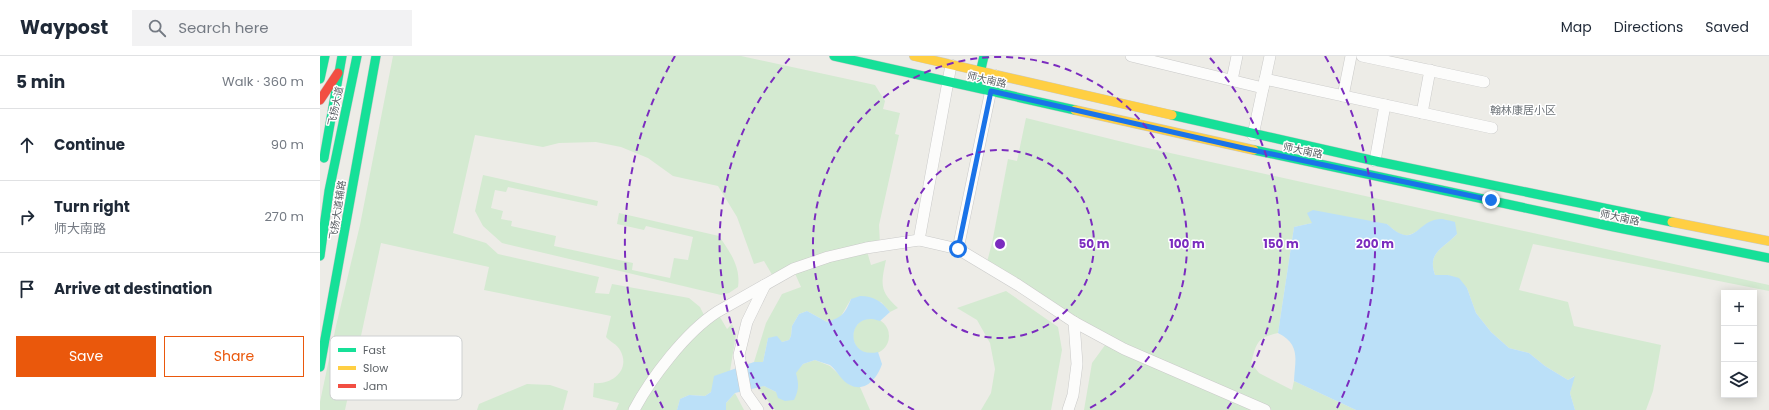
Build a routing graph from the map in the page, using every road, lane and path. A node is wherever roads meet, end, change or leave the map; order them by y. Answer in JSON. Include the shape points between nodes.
{"nodes":[{"id":1,"x":325,"y":56,"type":"edge"},
{"id":2,"x":342,"y":56,"type":"edge"},
{"id":3,"x":357,"y":56,"type":"edge"},
{"id":4,"x":376,"y":56,"type":"edge"},
{"id":5,"x":834,"y":56,"type":"edge"},
{"id":6,"x":914,"y":56,"type":"edge"},
{"id":7,"x":984,"y":56,"type":"edge"},
{"id":8,"x":1131,"y":56,"type":"edge"},
{"id":9,"x":1237,"y":56,"type":"edge"},
{"id":10,"x":1270,"y":56,"type":"edge"},
{"id":11,"x":1351,"y":56,"type":"edge"},
{"id":12,"x":1362,"y":56,"type":"edge"},
{"id":13,"x":951,"y":65,"type":"junction"},
{"id":14,"x":1430,"y":70,"type":"junction"},
{"id":15,"x":980,"y":72,"type":"junction"},
{"id":16,"x":338,"y":73,"type":"junction"},
{"id":17,"x":994,"y":75,"type":"junction"},
{"id":18,"x":320,"y":79,"type":"edge"},
{"id":19,"x":1232,"y":80,"type":"junction"},
{"id":20,"x":948,"y":82,"type":"junction"},
{"id":21,"x":1484,"y":82,"type":"dead end"},
{"id":22,"x":1264,"y":83,"type":"junction"},
{"id":23,"x":977,"y":88,"type":"junction"},
{"id":24,"x":991,"y":91,"type":"junction"},
{"id":25,"x":1344,"y":96,"type":"junction"},
{"id":26,"x":320,"y":100,"type":"edge"},
{"id":27,"x":1385,"y":105,"type":"junction"},
{"id":28,"x":1422,"y":113,"type":"junction"},
{"id":29,"x":344,"y":115,"type":"junction"},
{"id":30,"x":1492,"y":128,"type":"dead end"},
{"id":31,"x":1253,"y":135,"type":"junction"},
{"id":32,"x":1375,"y":162,"type":"junction"},
{"id":33,"x":323,"y":166,"type":"dead end"},
{"id":34,"x":354,"y":175,"type":"junction"},
{"id":35,"x":919,"y":240,"type":"junction"},
{"id":36,"x":1769,"y":241,"type":"edge"},
{"id":37,"x":958,"y":249,"type":"junction"},
{"id":38,"x":320,"y":256,"type":"edge"},
{"id":39,"x":1769,"y":258,"type":"edge"},
{"id":40,"x":765,"y":284,"type":"junction"},
{"id":41,"x":1074,"y":322,"type":"junction"},
{"id":42,"x":320,"y":368,"type":"edge"},
{"id":43,"x":634,"y":410,"type":"edge"},
{"id":44,"x":758,"y":410,"type":"edge"},
{"id":45,"x":1068,"y":410,"type":"edge"},
{"id":46,"x":1265,"y":410,"type":"edge"}],
"edges":[{"from":1,"to":18,"type":"main road"},
{"from":2,"to":16,"type":"main road","name":"飞扬大道"},
{"from":3,"to":29,"type":"main road","name":"飞扬大道"},
{"from":4,"to":34,"type":"main road","name":"飞扬大道辅路"},
{"from":5,"to":20,"type":"main road","name":"师大南路"},
{"from":6,"to":13,"type":"main road","name":"师大南路"},
{"from":7,"to":15,"type":"main road"},
{"from":8,"to":19,"type":"street"},
{"from":9,"to":19,"type":"street"},
{"from":10,"to":22,"type":"street"},
{"from":11,"to":25,"type":"street"},
{"from":12,"to":14,"type":"street"},
{"from":13,"to":15,"type":"main road","name":"师大南路"},
{"from":13,"to":20,"type":"street"},
{"from":14,"to":21,"type":"street"},
{"from":14,"to":28,"type":"street"},
{"from":15,"to":17,"type":"main road","name":"师大南路"},
{"from":15,"to":23,"type":"main road"},
{"from":16,"to":26,"type":"main road"},
{"from":16,"to":33,"type":"main road","name":"飞扬大道"},
{"from":17,"to":24,"type":"street"},
{"from":17,"to":31,"type":"main road","name":"师大南路"},
{"from":19,"to":22,"type":"street"},
{"from":20,"to":23,"type":"main road","name":"师大南路"},
{"from":20,"to":35,"type":"street"},
{"from":22,"to":25,"type":"street"},
{"from":22,"to":31,"type":"street"},
{"from":23,"to":24,"type":"main road","name":"师大南路"},
{"from":24,"to":37,"type":"street"},
{"from":24,"to":39,"type":"main road","name":"师大南路","via":[[1243,148]]},
{"from":25,"to":27,"type":"street"},
{"from":27,"to":28,"type":"street"},
{"from":27,"to":32,"type":"street"},
{"from":28,"to":30,"type":"street"},
{"from":29,"to":34,"type":"main road"},
{"from":29,"to":38,"type":"main road","name":"飞扬大道","via":[[329,191]]},
{"from":31,"to":32,"type":"main road","name":"师大南路"},
{"from":32,"to":36,"type":"main road","name":"师大南路"},
{"from":34,"to":42,"type":"main road","name":"飞扬大道辅路"},
{"from":35,"to":37,"type":"street"},
{"from":35,"to":40,"type":"street","via":[[880,245],[828,257],[793,269]]},
{"from":37,"to":41,"type":"street"},
{"from":40,"to":43,"type":"street","via":[[706,319],[677,349],[642,394]]},
{"from":40,"to":44,"type":"street","via":[[747,322],[739,355],[746,393]]},
{"from":41,"to":45,"type":"street","via":[[1077,364]]},
{"from":41,"to":46,"type":"street","via":[[1124,349]]}]}
